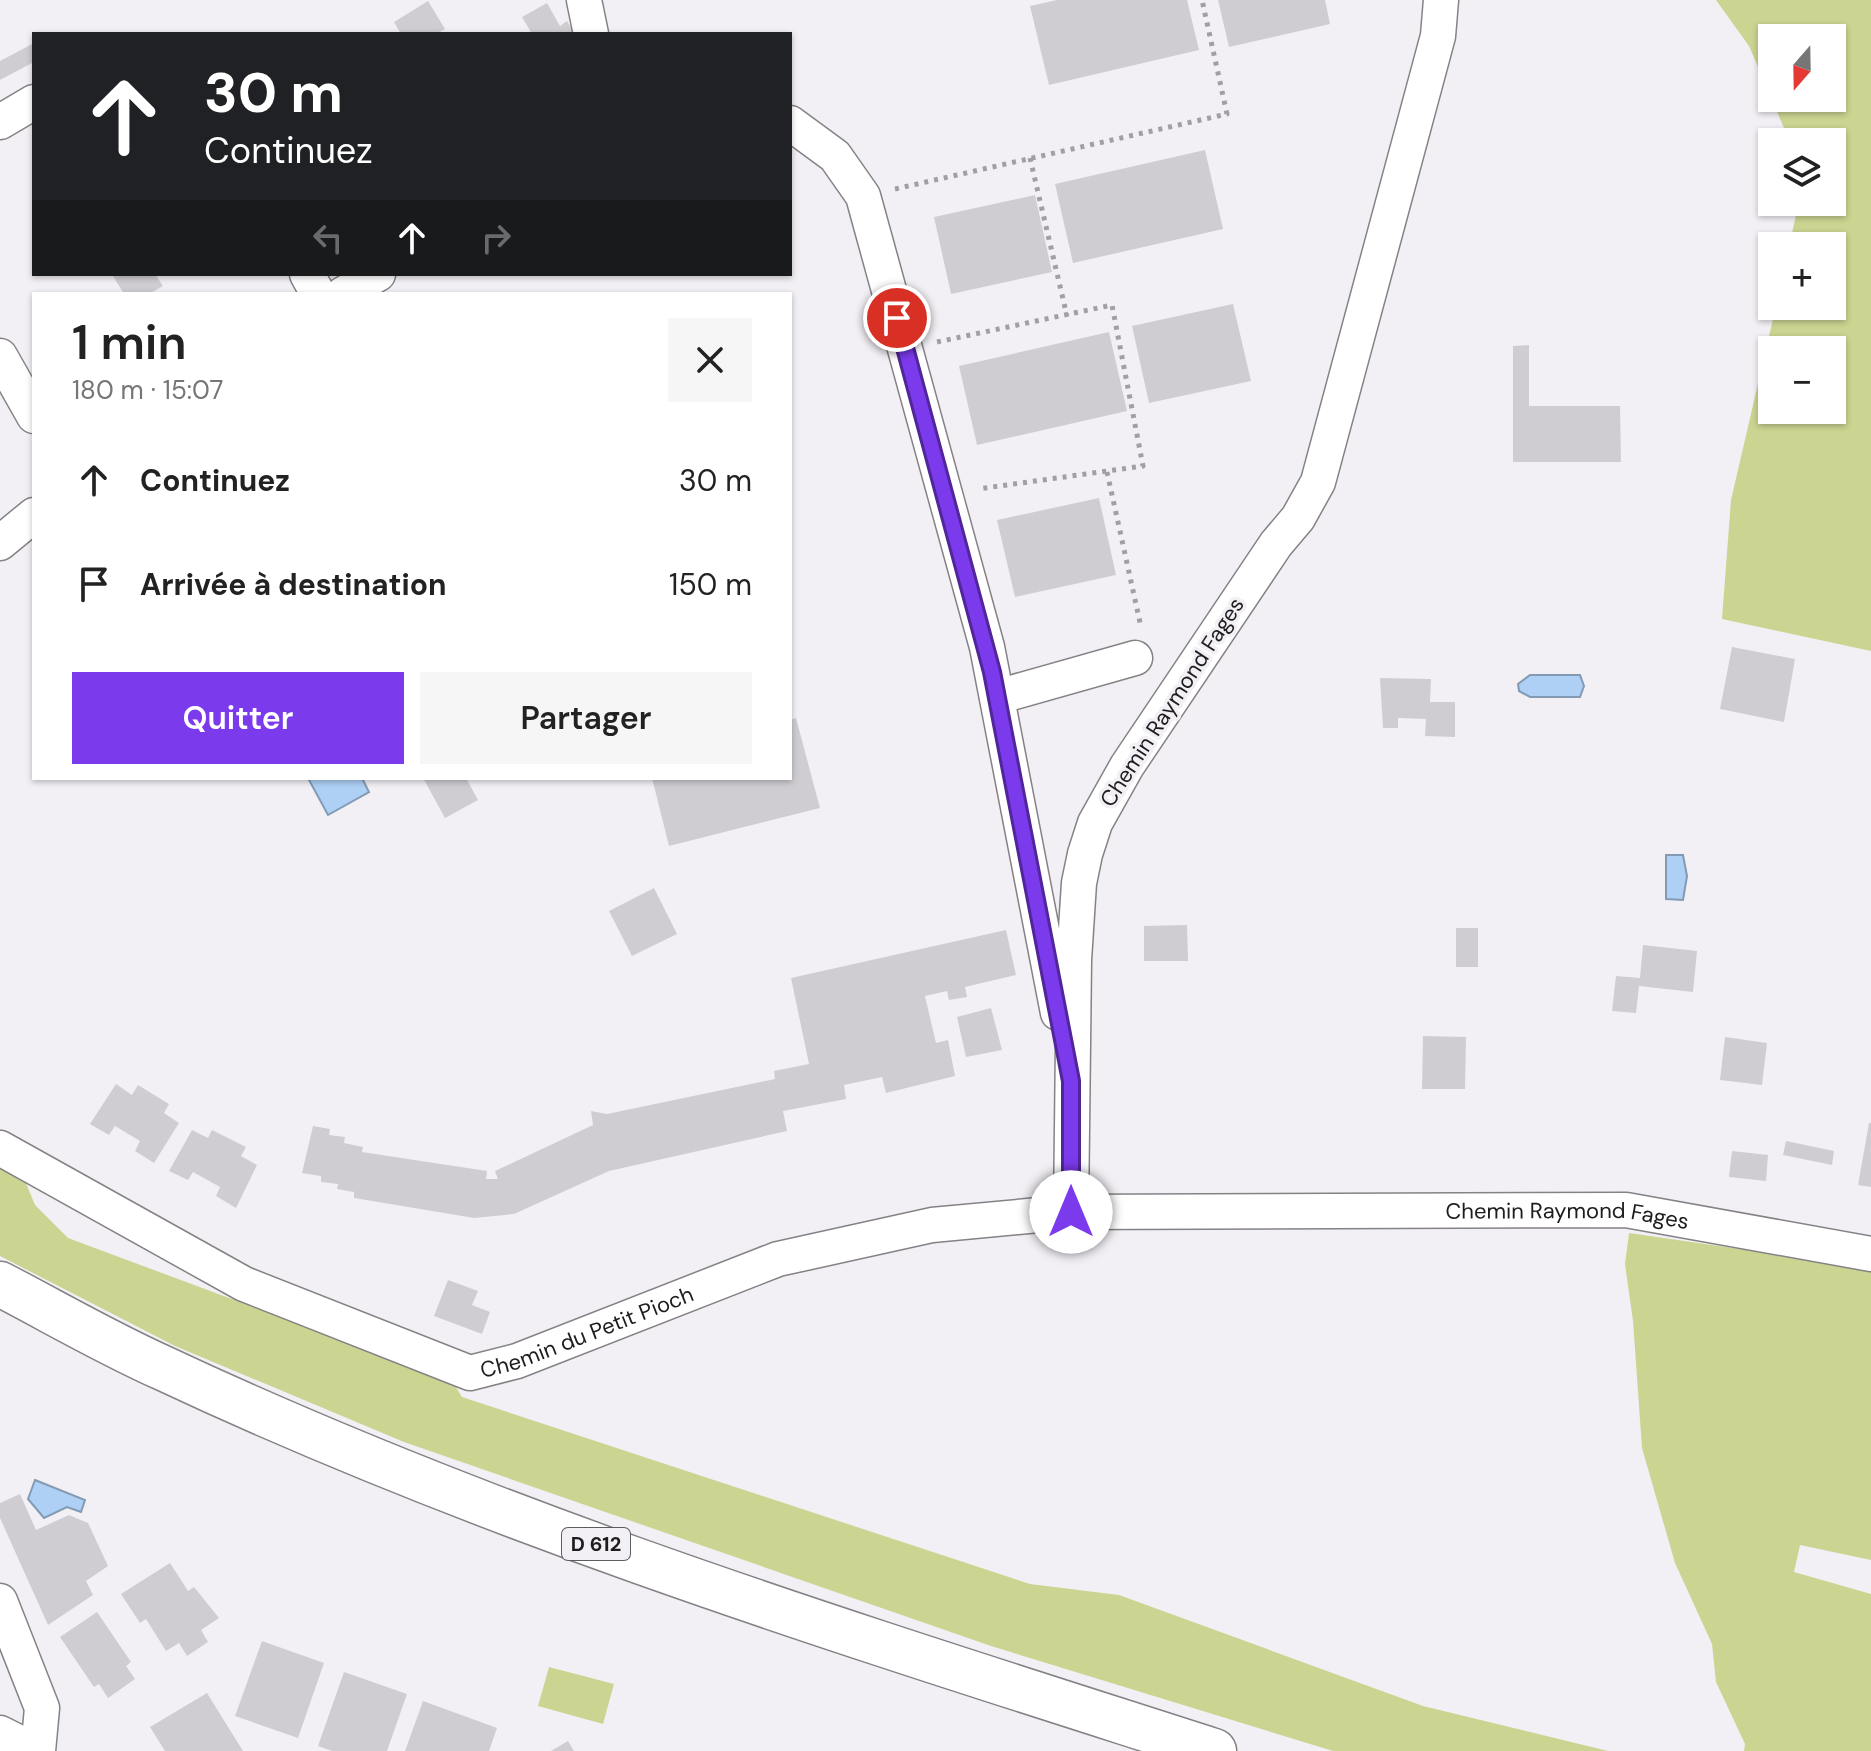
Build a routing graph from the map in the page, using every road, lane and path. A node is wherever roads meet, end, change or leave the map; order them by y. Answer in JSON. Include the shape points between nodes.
{"nodes":[{"id":1,"x":584,"y":0,"type":"edge"},
{"id":2,"x":1202,"y":0,"type":"edge"},
{"id":3,"x":1441,"y":0,"type":"edge"},
{"id":4,"x":591,"y":32,"type":"edge"},
{"id":5,"x":32,"y":103,"type":"edge"},
{"id":6,"x":0,"y":122,"type":"edge"},
{"id":7,"x":792,"y":124,"type":"edge"},
{"id":8,"x":1030,"y":158,"type":"junction"},
{"id":9,"x":863,"y":196,"type":"junction"},
{"id":10,"x":374,"y":276,"type":"edge"},
{"id":11,"x":346,"y":292,"type":"edge"},
{"id":12,"x":1067,"y":316,"type":"junction"},
{"id":13,"x":905,"y":349,"type":"junction"},
{"id":14,"x":0,"y":356,"type":"edge"},
{"id":15,"x":32,"y":412,"type":"edge"},
{"id":16,"x":1107,"y":472,"type":"junction"},
{"id":17,"x":945,"y":493,"type":"junction"},
{"id":18,"x":32,"y":517,"type":"edge"},
{"id":19,"x":0,"y":543,"type":"edge"},
{"id":20,"x":1140,"y":649,"type":"joint"},
{"id":21,"x":997,"y":697,"type":"junction"},
{"id":22,"x":1071,"y":1081,"type":"junction"},
{"id":23,"x":0,"y":1148,"type":"edge"},
{"id":24,"x":1071,"y":1212,"type":"junction"},
{"id":25,"x":1871,"y":1254,"type":"edge"},
{"id":26,"x":0,"y":1284,"type":"edge"},
{"id":27,"x":0,"y":1601,"type":"edge"},
{"id":28,"x":0,"y":1733,"type":"edge"},
{"id":29,"x":37,"y":1751,"type":"edge"},
{"id":30,"x":1214,"y":1751,"type":"edge"}],
"edges":[{"from":1,"to":4,"type":"street"},
{"from":2,"to":8,"type":"path","via":[[1227,114]]},
{"from":3,"to":22,"type":"street","name":"Chemin Raymond Fages","via":[[1438,36],[1318,482],[1127,766],[1095,823],[1079,883]]},
{"from":5,"to":6,"type":"street"},
{"from":7,"to":9,"type":"street","via":[[835,156]]},
{"from":8,"to":9,"type":"path"},
{"from":8,"to":12,"type":"path"},
{"from":9,"to":13,"type":"street"},
{"from":10,"to":11,"type":"street"},
{"from":12,"to":13,"type":"path"},
{"from":12,"to":16,"type":"path","via":[[1112,305],[1143,466]]},
{"from":13,"to":17,"type":"street"},
{"from":14,"to":15,"type":"street"},
{"from":16,"to":17,"type":"path"},
{"from":16,"to":20,"type":"path"},
{"from":17,"to":21,"type":"street"},
{"from":18,"to":19,"type":"street"},
{"from":20,"to":21,"type":"street"},
{"from":21,"to":22,"type":"street"},
{"from":22,"to":24,"type":"street","name":"Chemin Raymond Fages"},
{"from":23,"to":24,"type":"street","name":"Chemin du Petit Pioch","via":[[244,1284],[470,1373],[517,1361],[778,1259],[932,1225]]},
{"from":24,"to":25,"type":"street","name":"Chemin Raymond Fages","via":[[1626,1210]]},
{"from":26,"to":30,"type":"highway","number":"D 612","via":[[161,1368],[396,1470],[726,1593]]},
{"from":27,"to":29,"type":"street","via":[[42,1708]]},
{"from":28,"to":29,"type":"street"}]}
